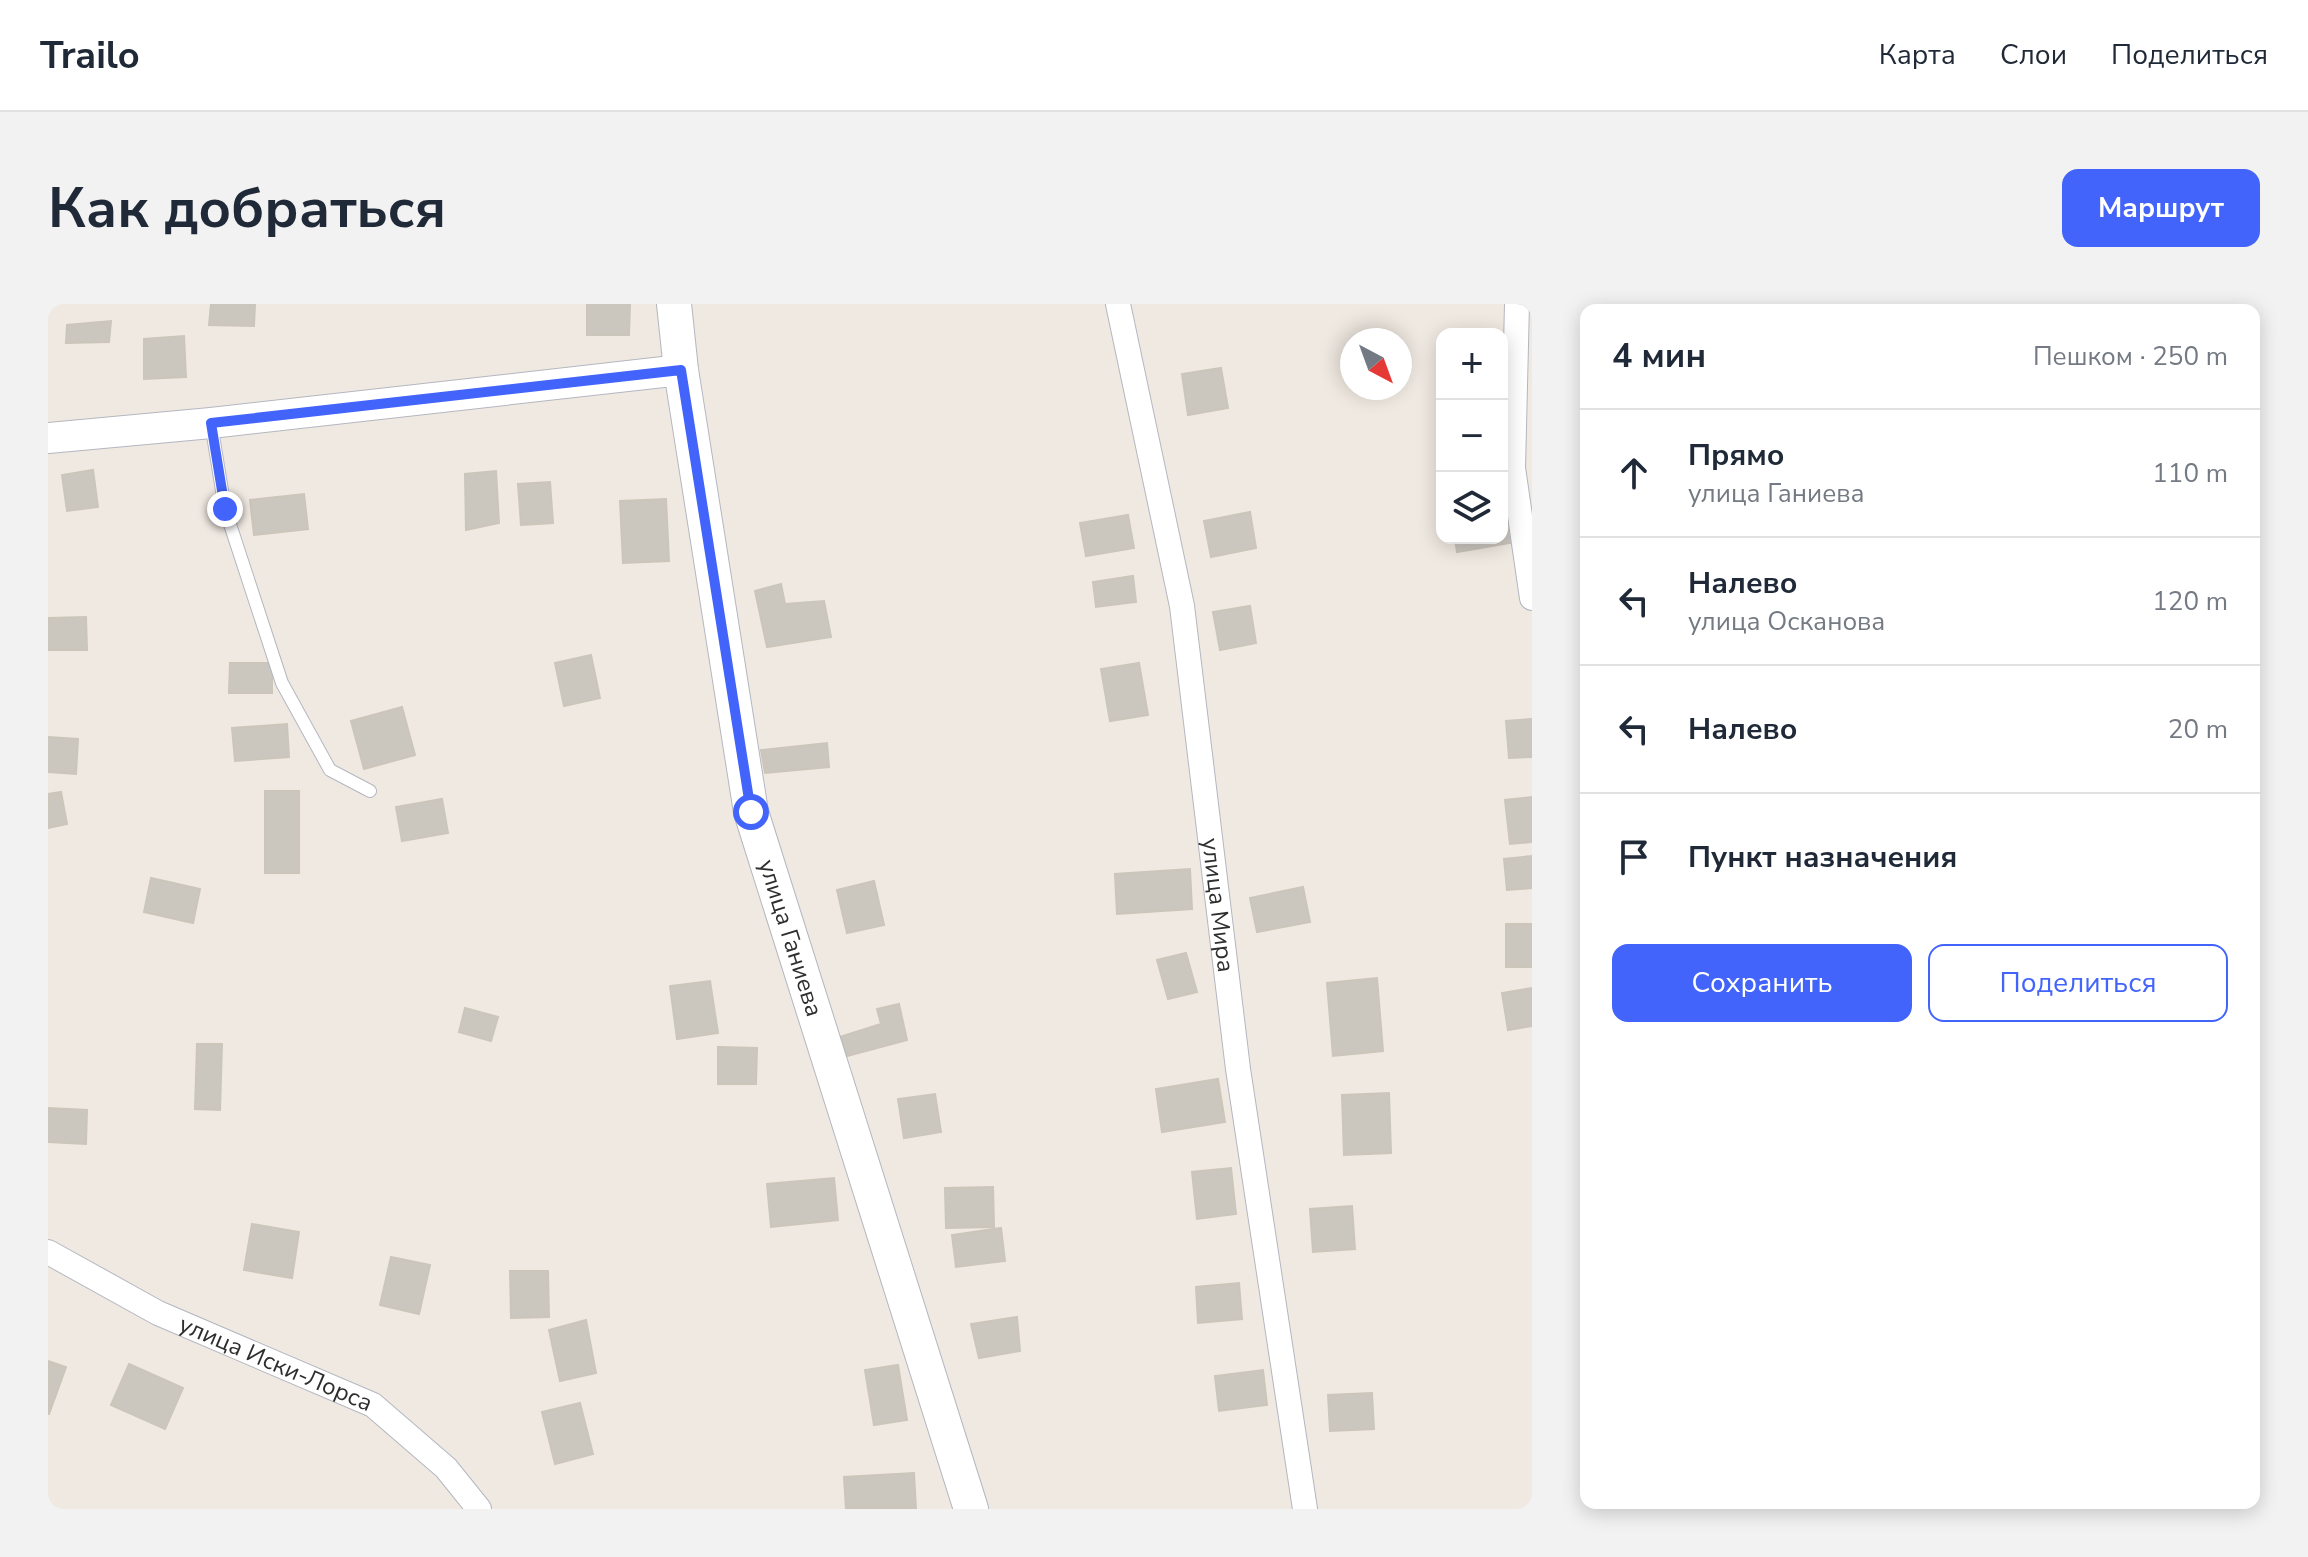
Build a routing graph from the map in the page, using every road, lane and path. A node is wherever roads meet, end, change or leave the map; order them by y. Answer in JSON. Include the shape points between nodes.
{"nodes":[{"id":1,"x":674,"y":304,"type":"edge"},
{"id":2,"x":1118,"y":304,"type":"edge"},
{"id":3,"x":1517,"y":304,"type":"edge"},
{"id":4,"x":681,"y":370,"type":"junction"},
{"id":5,"x":211,"y":423,"type":"junction"},
{"id":6,"x":48,"y":438,"type":"edge"},
{"id":7,"x":1532,"y":598,"type":"edge"},
{"id":8,"x":370,"y":791,"type":"dead end"},
{"id":9,"x":48,"y":1252,"type":"edge"},
{"id":10,"x":479,"y":1509,"type":"edge"},
{"id":11,"x":971,"y":1509,"type":"edge"},
{"id":12,"x":1305,"y":1509,"type":"edge"}],
"edges":[{"from":1,"to":4,"type":"main road","name":"улица Ганиева"},
{"from":2,"to":12,"type":"street","name":"улица Мира","via":[[1182,606],[1238,1069]]},
{"from":3,"to":7,"type":"street","via":[[1513,468]]},
{"from":4,"to":5,"type":"street"},
{"from":4,"to":11,"type":"main road","name":"улица Ганиева","via":[[751,812]]},
{"from":5,"to":6,"type":"street"},
{"from":5,"to":8,"type":"lane","via":[[225,509],[282,683],[330,770]]},
{"from":9,"to":10,"type":"street","name":"улица Иски-Лорса","via":[[158,1313],[373,1405],[446,1468]]}]}
